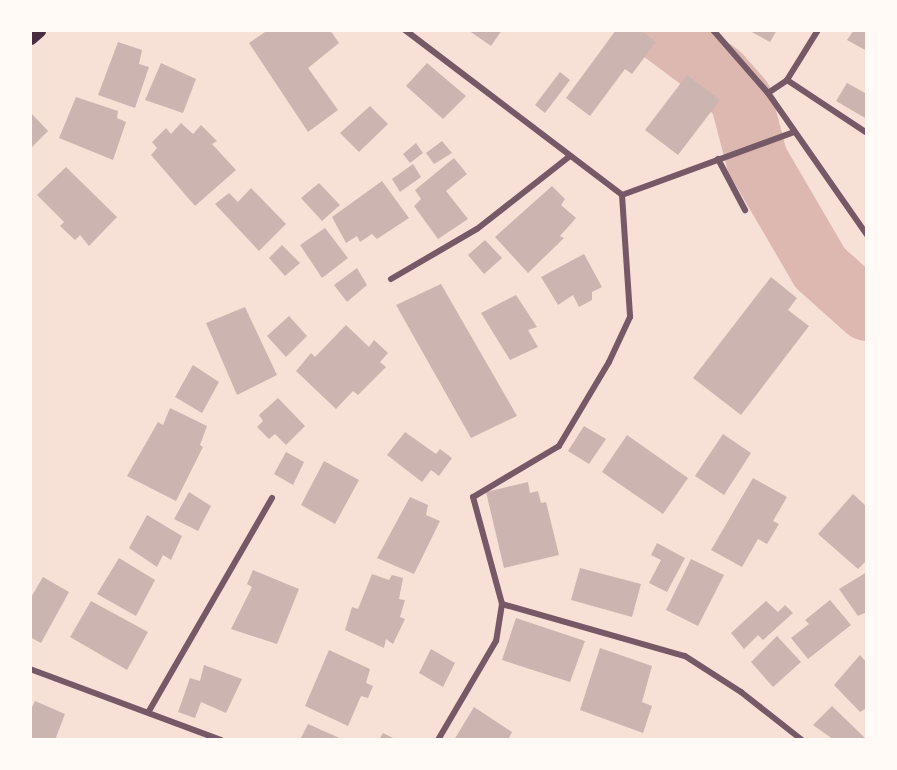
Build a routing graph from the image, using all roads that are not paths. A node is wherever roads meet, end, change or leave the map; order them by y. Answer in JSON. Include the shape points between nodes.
{"nodes":[{"id":1,"x":38,"y":30,"type":"edge"},
{"id":2,"x":405,"y":30,"type":"edge"},
{"id":3,"x":713,"y":30,"type":"edge"},
{"id":4,"x":818,"y":30,"type":"edge"},
{"id":5,"x":30,"y":37,"type":"edge"},
{"id":6,"x":787,"y":80,"type":"junction"},
{"id":7,"x":768,"y":93,"type":"junction"},
{"id":8,"x":794,"y":132,"type":"junction"},
{"id":9,"x":867,"y":133,"type":"edge"},
{"id":10,"x":570,"y":156,"type":"junction"},
{"id":11,"x":718,"y":159,"type":"junction"},
{"id":12,"x":622,"y":195,"type":"junction"},
{"id":13,"x":745,"y":210,"type":"dead end"},
{"id":14,"x":867,"y":235,"type":"edge"},
{"id":15,"x":391,"y":279,"type":"dead end"},
{"id":16,"x":272,"y":498,"type":"dead end"},
{"id":17,"x":502,"y":604,"type":"junction"},
{"id":18,"x":30,"y":669,"type":"edge"},
{"id":19,"x":149,"y":711,"type":"junction"},
{"id":20,"x":221,"y":740,"type":"edge"},
{"id":21,"x":438,"y":740,"type":"edge"},
{"id":22,"x":802,"y":740,"type":"edge"}],
"edges":[{"from":1,"to":5,"type":"main road"},
{"from":2,"to":10,"type":"street"},
{"from":3,"to":7,"type":"street"},
{"from":4,"to":6,"type":"street"},
{"from":6,"to":7,"type":"street"},
{"from":6,"to":9,"type":"street"},
{"from":7,"to":8,"type":"street"},
{"from":8,"to":11,"type":"street"},
{"from":8,"to":14,"type":"street"},
{"from":10,"to":12,"type":"street"},
{"from":10,"to":15,"type":"street","via":[[477,229]]},
{"from":11,"to":12,"type":"street"},
{"from":11,"to":13,"type":"street"},
{"from":12,"to":17,"type":"street","via":[[630,317],[609,362],[559,446],[473,497]]},
{"from":16,"to":19,"type":"street"},
{"from":17,"to":21,"type":"street","via":[[496,641]]},
{"from":17,"to":22,"type":"street","via":[[685,656],[741,692]]},
{"from":18,"to":19,"type":"street"},
{"from":19,"to":20,"type":"street"}]}
